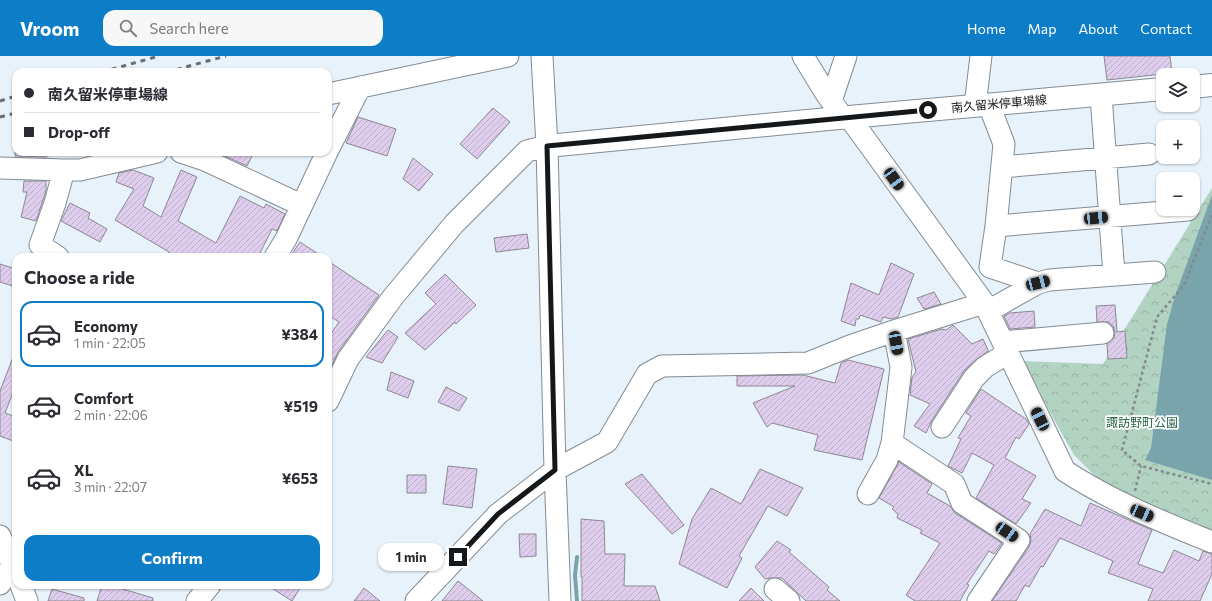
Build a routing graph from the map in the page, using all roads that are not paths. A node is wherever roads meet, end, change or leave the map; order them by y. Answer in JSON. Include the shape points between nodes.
{"nodes":[{"id":1,"x":508,"y":56,"type":"edge"},
{"id":2,"x":542,"y":56,"type":"edge"},
{"id":3,"x":803,"y":56,"type":"edge"},
{"id":4,"x":846,"y":56,"type":"edge"},
{"id":5,"x":980,"y":56,"type":"edge"},
{"id":6,"x":1212,"y":85,"type":"edge"},
{"id":7,"x":1200,"y":86,"type":"edge"},
{"id":8,"x":360,"y":87,"type":"junction"},
{"id":9,"x":1156,"y":90,"type":"edge"},
{"id":10,"x":332,"y":93,"type":"edge"},
{"id":11,"x":1101,"y":95,"type":"junction"},
{"id":12,"x":982,"y":105,"type":"junction"},
{"id":13,"x":841,"y":112,"type":"junction"},
{"id":14,"x":332,"y":141,"type":"edge"},
{"id":15,"x":547,"y":146,"type":"junction"},
{"id":16,"x":1149,"y":154,"type":"dead end"},
{"id":17,"x":140,"y":156,"type":"edge"},
{"id":18,"x":193,"y":156,"type":"edge"},
{"id":19,"x":325,"y":156,"type":"edge"},
{"id":20,"x":1106,"y":158,"type":"junction"},
{"id":21,"x":1002,"y":166,"type":"junction"},
{"id":22,"x":0,"y":168,"type":"edge"},
{"id":23,"x":64,"y":170,"type":"junction"},
{"id":24,"x":301,"y":205,"type":"junction"},
{"id":25,"x":1156,"y":212,"type":"edge"},
{"id":26,"x":1111,"y":216,"type":"junction"},
{"id":27,"x":996,"y":226,"type":"junction"},
{"id":28,"x":52,"y":253,"type":"edge"},
{"id":29,"x":277,"y":253,"type":"edge"},
{"id":30,"x":1155,"y":272,"type":"dead end"},
{"id":31,"x":1114,"y":275,"type":"junction"},
{"id":32,"x":1038,"y":283,"type":"junction"},
{"id":33,"x":986,"y":307,"type":"junction"},
{"id":34,"x":894,"y":331,"type":"junction"},
{"id":35,"x":1103,"y":333,"type":"dead end"},
{"id":36,"x":1005,"y":348,"type":"junction"},
{"id":37,"x":332,"y":392,"type":"edge"},
{"id":38,"x":942,"y":427,"type":"dead end"},
{"id":39,"x":892,"y":443,"type":"junction"},
{"id":40,"x":555,"y":470,"type":"junction"},
{"id":41,"x":868,"y":494,"type":"dead end"},
{"id":42,"x":0,"y":536,"type":"edge"},
{"id":43,"x":1212,"y":542,"type":"edge"},
{"id":44,"x":12,"y":560,"type":"edge"},
{"id":45,"x":12,"y":570,"type":"edge"},
{"id":46,"x":0,"y":584,"type":"edge"},
{"id":47,"x":22,"y":589,"type":"edge"},
{"id":48,"x":207,"y":589,"type":"edge"},
{"id":49,"x":27,"y":601,"type":"edge"},
{"id":50,"x":197,"y":601,"type":"edge"},
{"id":51,"x":416,"y":601,"type":"edge"},
{"id":52,"x":560,"y":601,"type":"edge"},
{"id":53,"x":978,"y":601,"type":"edge"}],
"edges":[{"from":1,"to":8,"type":"street"},
{"from":2,"to":15,"type":"street"},
{"from":3,"to":13,"type":"street"},
{"from":4,"to":13,"type":"street"},
{"from":5,"to":12,"type":"street"},
{"from":6,"to":7,"type":"main road"},
{"from":8,"to":10,"type":"street"},
{"from":8,"to":14,"type":"street"},
{"from":9,"to":11,"type":"main road","name":"南久留米停車場線"},
{"from":11,"to":12,"type":"main road","name":"南久留米停車場線"},
{"from":11,"to":20,"type":"street"},
{"from":12,"to":13,"type":"main road","name":"南久留米停車場線"},
{"from":12,"to":21,"type":"street","via":[[1004,144]]},
{"from":13,"to":15,"type":"main road","name":"南久留米停車場線"},
{"from":13,"to":33,"type":"street"},
{"from":15,"to":37,"type":"street","via":[[527,151],[454,224],[348,358]]},
{"from":15,"to":40,"type":"street"},
{"from":16,"to":20,"type":"street"},
{"from":17,"to":23,"type":"street","via":[[80,170]]},
{"from":18,"to":24,"type":"street"},
{"from":19,"to":24,"type":"street"},
{"from":20,"to":21,"type":"street"},
{"from":20,"to":26,"type":"street"},
{"from":21,"to":27,"type":"street"},
{"from":22,"to":23,"type":"street"},
{"from":23,"to":28,"type":"street","via":[[40,245]]},
{"from":24,"to":29,"type":"street"},
{"from":25,"to":26,"type":"street"},
{"from":26,"to":27,"type":"street"},
{"from":26,"to":31,"type":"street"},
{"from":27,"to":32,"type":"street","via":[[990,267]]},
{"from":30,"to":31,"type":"street"},
{"from":31,"to":32,"type":"street"},
{"from":32,"to":33,"type":"street"},
{"from":33,"to":34,"type":"street"},
{"from":33,"to":36,"type":"street"},
{"from":34,"to":39,"type":"street","via":[[901,367]]},
{"from":34,"to":40,"type":"street","via":[[808,363],[662,366],[647,374],[607,442]]},
{"from":35,"to":36,"type":"street"},
{"from":36,"to":38,"type":"street","via":[[974,378]]},
{"from":36,"to":43,"type":"street","via":[[1065,471],[1090,487],[1131,507]]},
{"from":39,"to":41,"type":"street","via":[[887,460]]},
{"from":39,"to":53,"type":"street","via":[[954,484],[962,503],[1019,540]]},
{"from":40,"to":51,"type":"street","via":[[498,514]]},
{"from":40,"to":52,"type":"street"},
{"from":42,"to":44,"type":"street"},
{"from":45,"to":46,"type":"street"},
{"from":47,"to":49,"type":"street"},
{"from":48,"to":50,"type":"street"}]}
